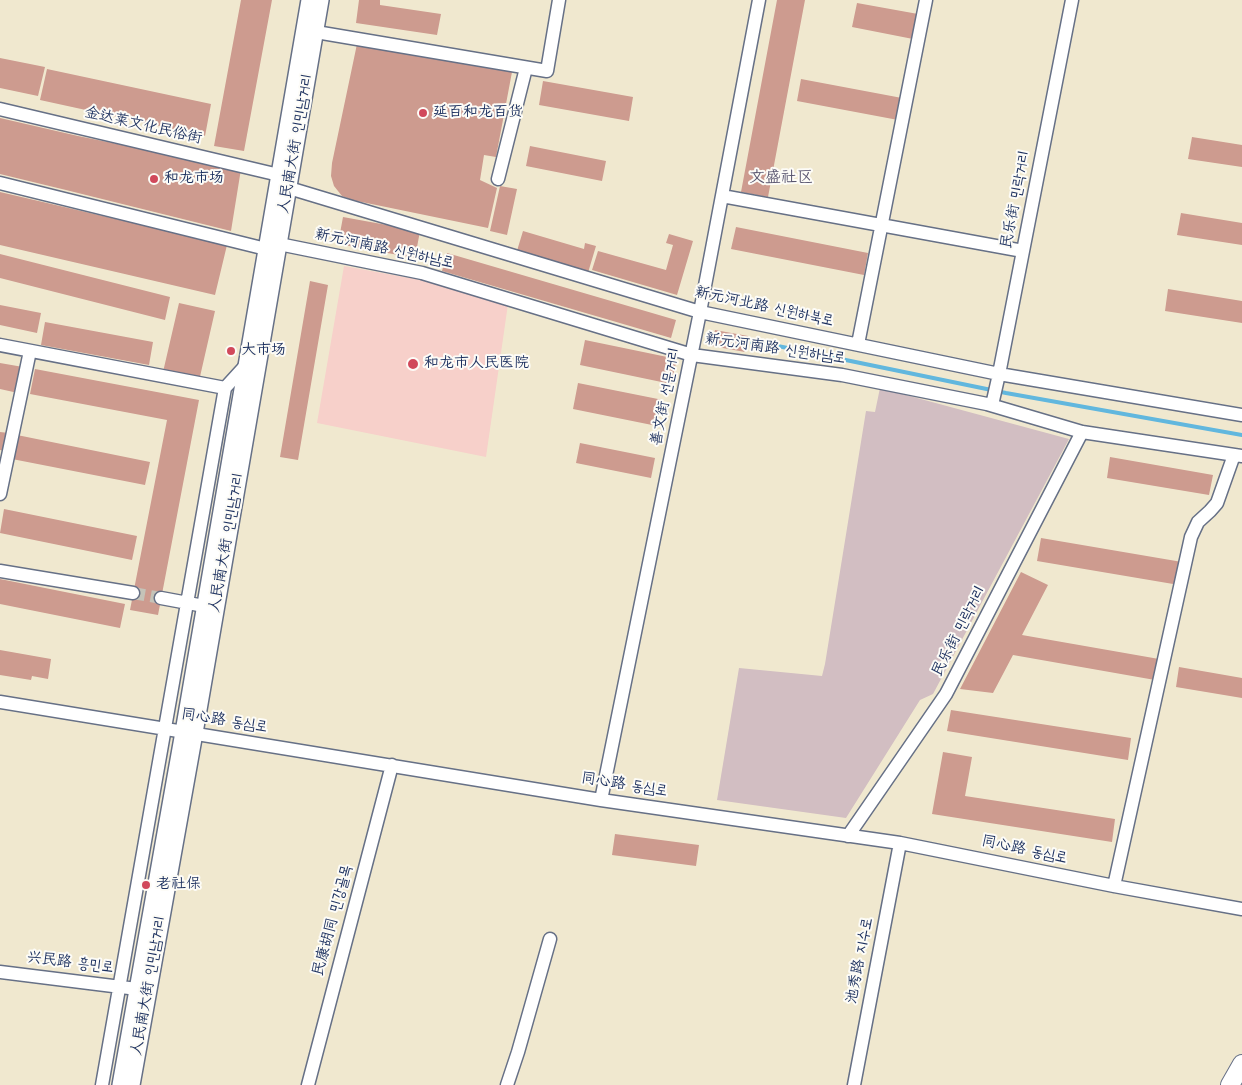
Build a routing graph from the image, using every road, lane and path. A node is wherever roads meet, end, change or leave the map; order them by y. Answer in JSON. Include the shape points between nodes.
{"nodes":[{"id":1,"x":309,"y":0,"type":"edge"},
{"id":2,"x":322,"y":0,"type":"edge"},
{"id":3,"x":559,"y":0,"type":"edge"},
{"id":4,"x":759,"y":0,"type":"edge"},
{"id":5,"x":926,"y":0,"type":"edge"},
{"id":6,"x":1072,"y":0,"type":"edge"},
{"id":7,"x":316,"y":32,"type":"junction"},
{"id":8,"x":526,"y":68,"type":"junction"},
{"id":9,"x":0,"y":109,"type":"edge"},
{"id":10,"x":279,"y":175,"type":"junction"},
{"id":11,"x":498,"y":180,"type":"dead end"},
{"id":12,"x":0,"y":183,"type":"edge"},
{"id":13,"x":289,"y":188,"type":"junction"},
{"id":14,"x":722,"y":196,"type":"junction"},
{"id":15,"x":881,"y":225,"type":"junction"},
{"id":16,"x":273,"y":247,"type":"junction"},
{"id":17,"x":1023,"y":251,"type":"junction"},
{"id":18,"x":700,"y":312,"type":"junction"},
{"id":19,"x":858,"y":344,"type":"junction"},
{"id":20,"x":0,"y":346,"type":"edge"},
{"id":21,"x":30,"y":351,"type":"junction"},
{"id":22,"x":692,"y":355,"type":"junction"},
{"id":23,"x":246,"y":365,"type":"junction"},
{"id":24,"x":998,"y":378,"type":"junction"},
{"id":25,"x":225,"y":388,"type":"junction"},
{"id":26,"x":993,"y":402,"type":"junction"},
{"id":27,"x":1242,"y":415,"type":"edge"},
{"id":28,"x":1082,"y":432,"type":"junction"},
{"id":29,"x":1238,"y":456,"type":"edge"},
{"id":30,"x":0,"y":494,"type":"edge"},
{"id":31,"x":0,"y":571,"type":"edge"},
{"id":32,"x":133,"y":593,"type":"tunnel mouth"},
{"id":33,"x":161,"y":598,"type":"tunnel mouth"},
{"id":34,"x":187,"y":603,"type":"junction"},
{"id":35,"x":204,"y":606,"type":"junction"},
{"id":36,"x":0,"y":702,"type":"edge"},
{"id":37,"x":165,"y":729,"type":"junction"},
{"id":38,"x":189,"y":732,"type":"junction"},
{"id":39,"x":392,"y":765,"type":"junction"},
{"id":40,"x":601,"y":800,"type":"junction"},
{"id":41,"x":848,"y":836,"type":"junction"},
{"id":42,"x":900,"y":842,"type":"junction"},
{"id":43,"x":1114,"y":886,"type":"junction"},
{"id":44,"x":1242,"y":909,"type":"edge"},
{"id":45,"x":550,"y":939,"type":"dead end"},
{"id":46,"x":0,"y":972,"type":"edge"},
{"id":47,"x":120,"y":986,"type":"junction"},
{"id":48,"x":137,"y":989,"type":"junction"},
{"id":49,"x":1242,"y":1064,"type":"edge"},
{"id":50,"x":102,"y":1085,"type":"edge"},
{"id":51,"x":120,"y":1085,"type":"edge"},
{"id":52,"x":132,"y":1085,"type":"edge"},
{"id":53,"x":308,"y":1085,"type":"edge"},
{"id":54,"x":507,"y":1085,"type":"edge"},
{"id":55,"x":854,"y":1085,"type":"edge"},
{"id":56,"x":1230,"y":1085,"type":"edge"}],
"edges":[{"from":1,"to":10,"type":"main road","name":"人民南大街 인민남거리"},
{"from":2,"to":7,"type":"main road","name":"人民南大街 인민남거리"},
{"from":3,"to":8,"type":"street","via":[[547,71]]},
{"from":4,"to":14,"type":"street","name":"善文街 선문거리"},
{"from":5,"to":15,"type":"street"},
{"from":6,"to":17,"type":"street","name":"民乐街 민락거리"},
{"from":7,"to":8,"type":"street"},
{"from":7,"to":13,"type":"main road","name":"人民南大街 인민남거리"},
{"from":8,"to":11,"type":"street"},
{"from":9,"to":10,"type":"street","name":"金达莱文化民俗街"},
{"from":10,"to":16,"type":"main road","name":"人民南大街 인민남거리"},
{"from":12,"to":16,"type":"street","name":"新元河南路 신원하남로"},
{"from":13,"to":16,"type":"main road","name":"人民南大街 인민남거리"},
{"from":13,"to":18,"type":"street","name":"新元河北路 신원하북로"},
{"from":14,"to":15,"type":"street"},
{"from":14,"to":18,"type":"street","name":"善文街 선문거리"},
{"from":15,"to":17,"type":"street"},
{"from":15,"to":19,"type":"street"},
{"from":16,"to":22,"type":"street","name":"新元河南路 신원하남로","via":[[422,273]]},
{"from":16,"to":23,"type":"main road","name":"人民南大街 인민남거리"},
{"from":16,"to":38,"type":"main road","name":"人民南大街 인민남거리"},
{"from":17,"to":24,"type":"street","name":"民乐街 민락거리"},
{"from":18,"to":19,"type":"street","name":"新元河北路 신원하북로"},
{"from":18,"to":22,"type":"street","name":"善文街 선문거리"},
{"from":19,"to":24,"type":"street","name":"新元河北路 신원하북로"},
{"from":20,"to":21,"type":"street"},
{"from":21,"to":25,"type":"street"},
{"from":21,"to":30,"type":"street"},
{"from":22,"to":26,"type":"street","name":"新元河南路 신원하남로","via":[[842,375]]},
{"from":22,"to":40,"type":"street","name":"善文街 선문거리"},
{"from":23,"to":25,"type":"street"},
{"from":23,"to":35,"type":"main road","name":"人民南大街 인민남거리"},
{"from":24,"to":26,"type":"street","name":"民乐街 민락거리"},
{"from":24,"to":27,"type":"street","name":"新元河北路 신원하북로"},
{"from":25,"to":34,"type":"street","name":"人民南大街 인민남거리"},
{"from":26,"to":28,"type":"street","name":"新元河南路 신원하남로"},
{"from":28,"to":29,"type":"street","name":"新元河南路 신원하남로"},
{"from":28,"to":41,"type":"street","name":"民乐街 민락거리","via":[[946,694]]},
{"from":29,"to":43,"type":"street","via":[[1217,503],[1198,522],[1191,537]]},
{"from":31,"to":32,"type":"street"},
{"from":33,"to":34,"type":"street"},
{"from":34,"to":35,"type":"street"},
{"from":34,"to":37,"type":"street","name":"人民南大街 인민남거리"},
{"from":35,"to":38,"type":"main road","name":"人民南大街 인민남거리"},
{"from":36,"to":37,"type":"street","name":"同心路 동심로"},
{"from":37,"to":38,"type":"street","name":"同心路 동심로"},
{"from":37,"to":47,"type":"street","name":"人民南大街 인민남거리"},
{"from":38,"to":39,"type":"street","name":"同心路 동심로"},
{"from":38,"to":48,"type":"main road","name":"人民南大街 인민남거리"},
{"from":38,"to":52,"type":"main road","name":"人民南大街 인민남거리"},
{"from":39,"to":40,"type":"street","name":"同心路 동심로"},
{"from":39,"to":53,"type":"street","name":"民康胡同 민강골목"},
{"from":40,"to":41,"type":"street","name":"同心路 동심로"},
{"from":41,"to":42,"type":"street","name":"同心路 동심로"},
{"from":42,"to":43,"type":"street","name":"同心路 동심로"},
{"from":42,"to":55,"type":"street","name":"池秀路 지수로"},
{"from":43,"to":44,"type":"street","name":"同心路 동심로"},
{"from":45,"to":54,"type":"street"},
{"from":46,"to":47,"type":"street","name":"兴民路 흥민로"},
{"from":47,"to":48,"type":"street","name":"兴民路 흥민로"},
{"from":47,"to":50,"type":"street","name":"人民南大街 인민남거리"},
{"from":48,"to":51,"type":"main road","name":"人民南大街 인민남거리"},
{"from":49,"to":56,"type":"highway"}]}
